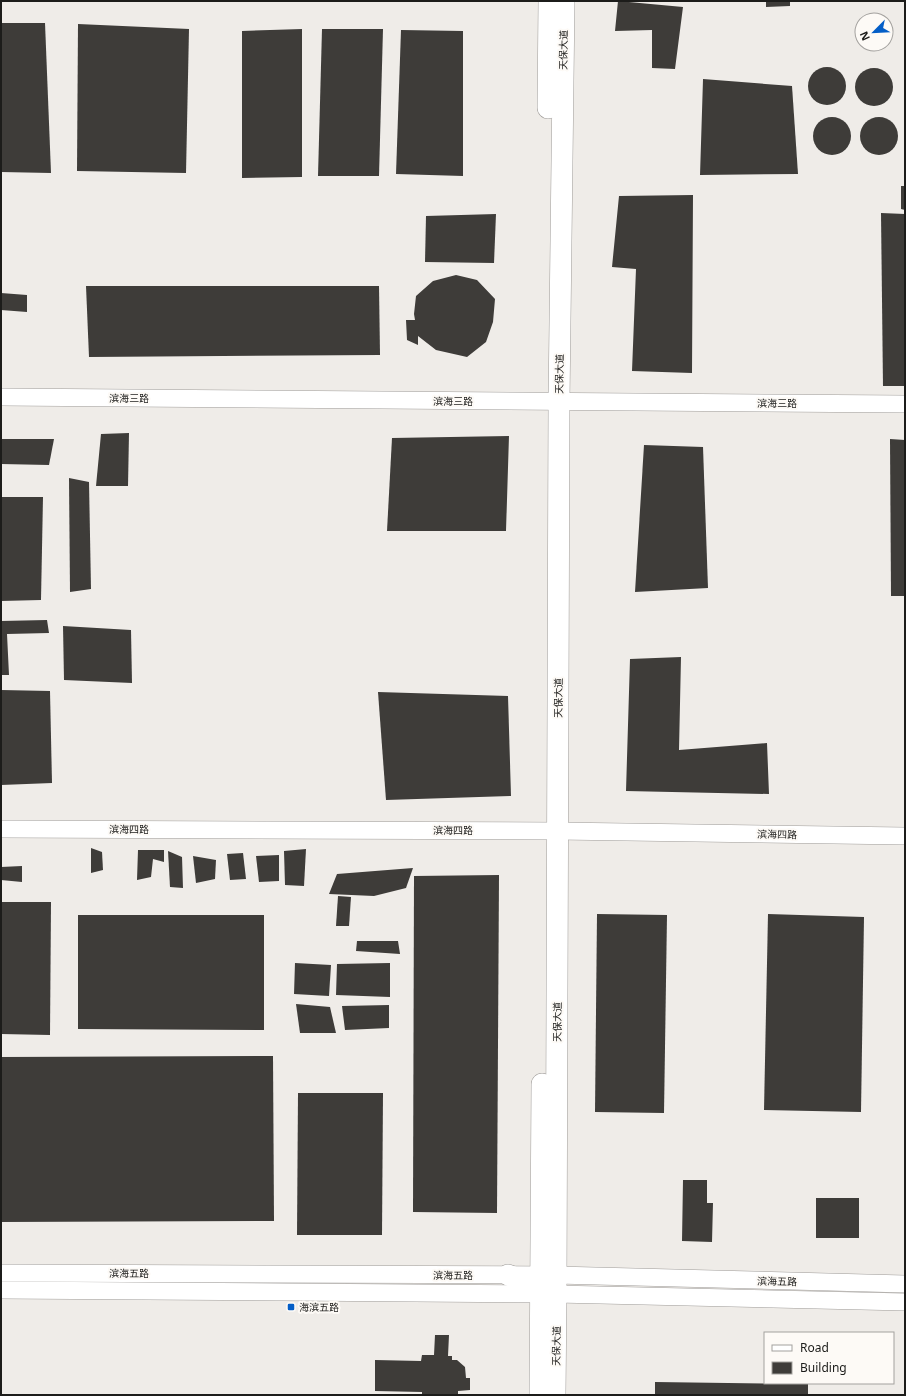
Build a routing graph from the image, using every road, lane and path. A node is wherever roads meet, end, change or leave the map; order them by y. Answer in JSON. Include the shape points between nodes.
{"nodes":[{"id":1,"x":549,"y":1,"type":"edge"},
{"id":2,"x":564,"y":1,"type":"edge"},
{"id":3,"x":1,"y":397,"type":"edge"},
{"id":4,"x":552,"y":402,"type":"junction"},
{"id":5,"x":905,"y":404,"type":"edge"},
{"id":6,"x":1,"y":829,"type":"edge"},
{"id":7,"x":551,"y":830,"type":"junction"},
{"id":8,"x":905,"y":836,"type":"edge"},
{"id":9,"x":1,"y":1273,"type":"edge"},
{"id":10,"x":507,"y":1284,"type":"junction"},
{"id":11,"x":905,"y":1284,"type":"edge"},
{"id":12,"x":546,"y":1288,"type":"junction"},
{"id":13,"x":1,"y":1290,"type":"edge"},
{"id":14,"x":905,"y":1302,"type":"edge"},
{"id":15,"x":541,"y":1328,"type":"junction"},
{"id":16,"x":540,"y":1395,"type":"edge"},
{"id":17,"x":555,"y":1395,"type":"edge"}],
"edges":[{"from":1,"to":4,"type":"main road","name":"天保大道"},
{"from":2,"to":4,"type":"main road","name":"天保大道"},
{"from":3,"to":4,"type":"street","name":"滨海三路"},
{"from":4,"to":5,"type":"street","name":"滨海三路"},
{"from":4,"to":7,"type":"main road","name":"天保大道"},
{"from":6,"to":7,"type":"street","name":"滨海四路"},
{"from":7,"to":8,"type":"street","name":"滨海四路"},
{"from":7,"to":12,"type":"main road","name":"天保大道"},
{"from":9,"to":10,"type":"street","name":"滨海五路"},
{"from":10,"to":12,"type":"main road","via":[[526,1283]]},
{"from":10,"to":13,"type":"street","name":"滨海五路"},
{"from":10,"to":15,"type":"street","via":[[535,1313]]},
{"from":11,"to":12,"type":"street","name":"滨海五路"},
{"from":12,"to":14,"type":"street","name":"滨海五路"},
{"from":12,"to":15,"type":"main road","name":"天保大道"},
{"from":12,"to":17,"type":"main road","name":"天保大道","via":[[556,1342]]},
{"from":15,"to":16,"type":"main road","name":"天保大道"}]}
